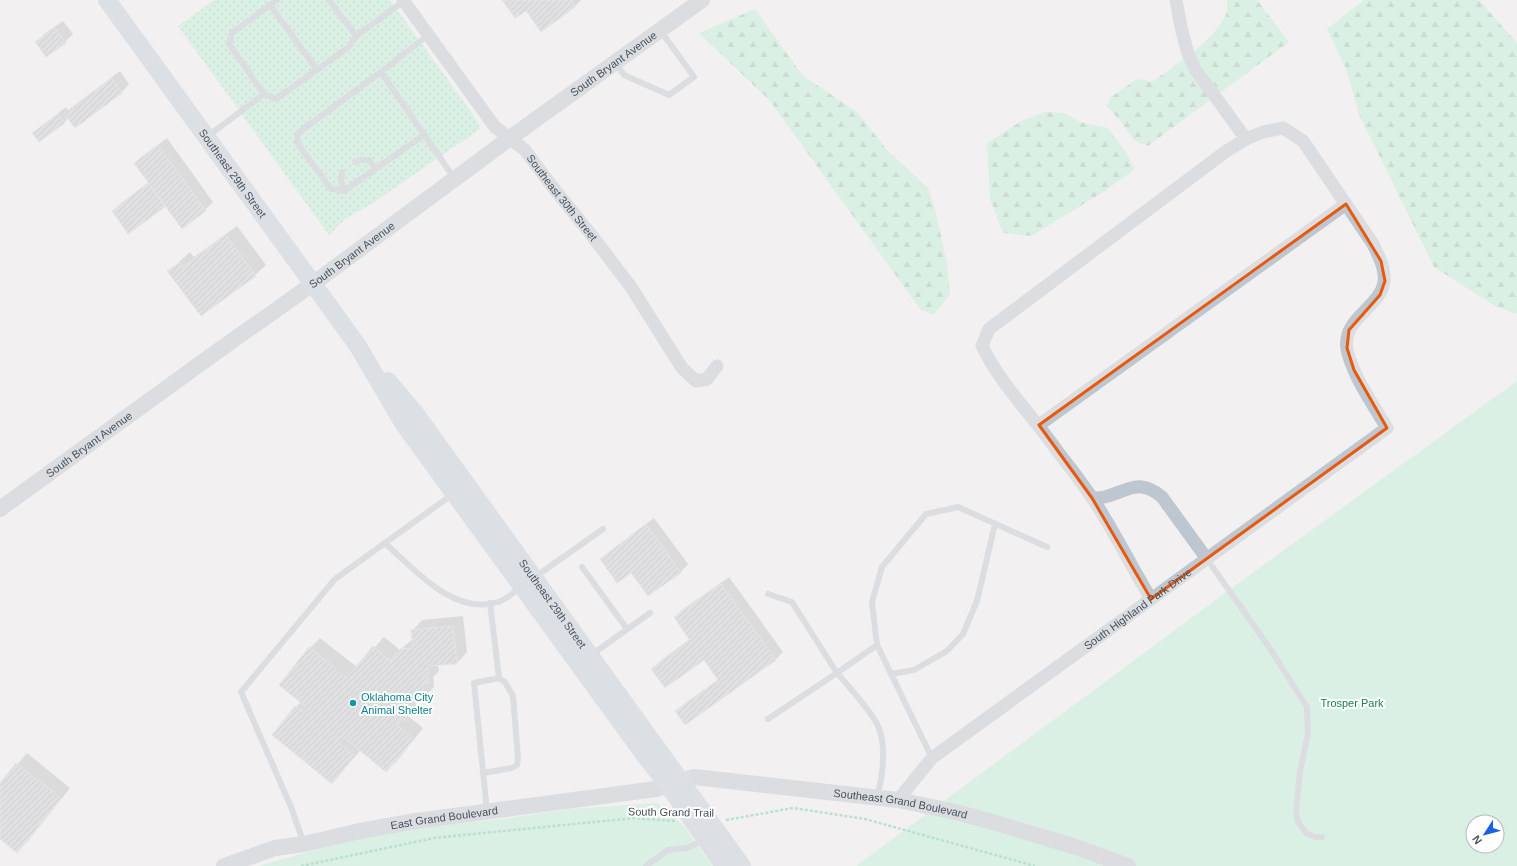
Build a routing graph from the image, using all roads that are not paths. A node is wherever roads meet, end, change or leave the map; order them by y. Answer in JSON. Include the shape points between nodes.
{"nodes":[{"id":1,"x":108,"y":0,"type":"edge"},
{"id":2,"x":277,"y":0,"type":"edge"},
{"id":3,"x":329,"y":0,"type":"edge"},
{"id":4,"x":702,"y":0,"type":"edge"},
{"id":5,"x":1176,"y":0,"type":"edge"},
{"id":6,"x":404,"y":1,"type":"edge"},
{"id":7,"x":270,"y":5,"type":"junction"},
{"id":8,"x":660,"y":30,"type":"junction"},
{"id":9,"x":428,"y":35,"type":"junction"},
{"id":10,"x":356,"y":36,"type":"junction"},
{"id":11,"x":615,"y":62,"type":"junction"},
{"id":12,"x":317,"y":70,"type":"junction"},
{"id":13,"x":381,"y":72,"type":"junction"},
{"id":14,"x":264,"y":94,"type":"junction"},
{"id":15,"x":424,"y":135,"type":"junction"},
{"id":16,"x":207,"y":137,"type":"junction"},
{"id":17,"x":510,"y":138,"type":"junction"},
{"id":18,"x":1246,"y":139,"type":"junction"},
{"id":19,"x":355,"y":162,"type":"dead end"},
{"id":20,"x":376,"y":169,"type":"junction"},
{"id":21,"x":342,"y":172,"type":"dead end"},
{"id":22,"x":455,"y":179,"type":"junction"},
{"id":23,"x":344,"y":191,"type":"junction"},
{"id":24,"x":1346,"y":204,"type":"junction"},
{"id":25,"x":314,"y":283,"type":"junction"},
{"id":26,"x":358,"y":346,"type":"junction"},
{"id":27,"x":717,"y":366,"type":"dead end"},
{"id":28,"x":1039,"y":425,"type":"junction"},
{"id":29,"x":455,"y":493,"type":"junction"},
{"id":30,"x":1092,"y":498,"type":"junction"},
{"id":31,"x":0,"y":509,"type":"edge"},
{"id":32,"x":995,"y":524,"type":"junction"},
{"id":33,"x":603,"y":529,"type":"dead end"},
{"id":34,"x":386,"y":544,"type":"junction"},
{"id":35,"x":1047,"y":547,"type":"dead end"},
{"id":36,"x":1207,"y":559,"type":"junction"},
{"id":37,"x":582,"y":567,"type":"dead end"},
{"id":38,"x":528,"y":582,"type":"junction"},
{"id":39,"x":768,"y":594,"type":"dead end"},
{"id":40,"x":1151,"y":599,"type":"junction"},
{"id":41,"x":490,"y":603,"type":"junction"},
{"id":42,"x":650,"y":613,"type":"dead end"},
{"id":43,"x":627,"y":630,"type":"junction"},
{"id":44,"x":877,"y":645,"type":"junction"},
{"id":45,"x":590,"y":656,"type":"junction"},
{"id":46,"x":837,"y":673,"type":"junction"},
{"id":47,"x":891,"y":674,"type":"junction"},
{"id":48,"x":499,"y":678,"type":"junction"},
{"id":49,"x":768,"y":718,"type":"dead end"},
{"id":50,"x":932,"y":758,"type":"junction"},
{"id":51,"x":483,"y":773,"type":"junction"},
{"id":52,"x":674,"y":783,"type":"junction"},
{"id":53,"x":876,"y":797,"type":"junction"},
{"id":54,"x":898,"y":800,"type":"junction"},
{"id":55,"x":487,"y":811,"type":"junction"},
{"id":56,"x":1322,"y":837,"type":"dead end"},
{"id":57,"x":705,"y":840,"type":"junction"},
{"id":58,"x":304,"y":844,"type":"junction"},
{"id":59,"x":224,"y":866,"type":"edge"},
{"id":60,"x":646,"y":866,"type":"edge"},
{"id":61,"x":724,"y":866,"type":"edge"},
{"id":62,"x":742,"y":866,"type":"edge"},
{"id":63,"x":1128,"y":866,"type":"edge"}],
"edges":[{"from":1,"to":16,"type":"main road","name":"Southeast 29th Street"},
{"from":2,"to":7,"type":"lane"},
{"from":3,"to":10,"type":"lane"},
{"from":4,"to":8,"type":"street","name":"South Bryant Avenue"},
{"from":5,"to":18,"type":"street","via":[[1188,54],[1195,69]]},
{"from":6,"to":9,"type":"street","name":"Southeast 30th Street"},
{"from":6,"to":10,"type":"lane"},
{"from":7,"to":12,"type":"lane"},
{"from":7,"to":14,"type":"lane","via":[[232,33],[230,44]]},
{"from":8,"to":11,"type":"street","name":"South Bryant Avenue"},
{"from":8,"to":11,"type":"lane","via":[[694,77],[669,95],[624,75]]},
{"from":9,"to":13,"type":"lane"},
{"from":9,"to":17,"type":"street","name":"Southeast 30th Street","via":[[495,126]]},
{"from":10,"to":12,"type":"lane","via":[[349,47]]},
{"from":11,"to":17,"type":"street","name":"South Bryant Avenue"},
{"from":12,"to":14,"type":"lane","via":[[276,99]]},
{"from":13,"to":15,"type":"lane"},
{"from":13,"to":23,"type":"lane","via":[[298,133],[297,143],[331,189]]},
{"from":14,"to":16,"type":"lane"},
{"from":15,"to":20,"type":"lane"},
{"from":15,"to":22,"type":"lane"},
{"from":16,"to":25,"type":"main road","name":"Southeast 29th Street"},
{"from":17,"to":22,"type":"street","name":"South Bryant Avenue"},
{"from":17,"to":27,"type":"street","name":"Southeast 30th Street","via":[[525,150],[631,287],[682,368],[696,381],[707,379]]},
{"from":18,"to":24,"type":"street","via":[[1262,132],[1283,128],[1303,141]]},
{"from":18,"to":28,"type":"street","via":[[1225,152],[989,329],[982,346],[990,362],[1006,387]]},
{"from":19,"to":20,"type":"lane","via":[[369,160]]},
{"from":20,"to":23,"type":"lane"},
{"from":21,"to":23,"type":"lane"},
{"from":22,"to":25,"type":"street","name":"South Bryant Avenue"},
{"from":24,"to":28,"type":"street"},
{"from":24,"to":36,"type":"street","name":"South Highland Park Drive","via":[[1373,244],[1381,261],[1385,281],[1380,295],[1364,310],[1349,330],[1347,348],[1354,370],[1387,428]]},
{"from":25,"to":26,"type":"main road","name":"Southeast 29th Street"},
{"from":25,"to":31,"type":"street","name":"South Bryant Avenue"},
{"from":26,"to":29,"type":"main road","name":"Southeast 29th Street","via":[[403,422]]},
{"from":26,"to":38,"type":"main road","name":"Southeast 29th Street","via":[[415,413]]},
{"from":28,"to":30,"type":"street"},
{"from":29,"to":34,"type":"lane"},
{"from":29,"to":38,"type":"main road","name":"Southeast 29th Street"},
{"from":30,"to":36,"type":"street","via":[[1107,497],[1134,486],[1152,489],[1162,497]]},
{"from":30,"to":40,"type":"street"},
{"from":32,"to":35,"type":"lane"},
{"from":32,"to":44,"type":"lane","via":[[958,507],[926,514],[882,567],[872,602]]},
{"from":32,"to":47,"type":"lane","via":[[976,601],[963,634],[947,651],[914,670]]},
{"from":33,"to":38,"type":"lane"},
{"from":34,"to":41,"type":"lane","via":[[432,585],[454,599],[477,605]]},
{"from":34,"to":58,"type":"lane","via":[[335,579],[241,692],[291,807]]},
{"from":36,"to":40,"type":"street","name":"South Highland Park Drive"},
{"from":36,"to":56,"type":"lane","via":[[1269,647],[1307,707],[1308,733],[1296,811],[1298,822],[1306,833]]},
{"from":37,"to":43,"type":"lane"},
{"from":38,"to":41,"type":"lane","via":[[499,602]]},
{"from":38,"to":45,"type":"main road","name":"Southeast 29th Street"},
{"from":38,"to":52,"type":"main road","name":"Southeast 29th Street","via":[[641,751]]},
{"from":39,"to":46,"type":"lane","via":[[792,602]]},
{"from":40,"to":50,"type":"street","name":"South Highland Park Drive"},
{"from":41,"to":48,"type":"lane"},
{"from":42,"to":43,"type":"lane"},
{"from":43,"to":45,"type":"lane"},
{"from":44,"to":46,"type":"lane"},
{"from":44,"to":47,"type":"lane"},
{"from":45,"to":52,"type":"main road","name":"Southeast 29th Street"},
{"from":46,"to":49,"type":"lane"},
{"from":46,"to":53,"type":"lane","via":[[877,723],[883,748],[880,788]]},
{"from":47,"to":50,"type":"lane"},
{"from":48,"to":51,"type":"lane","via":[[474,682]]},
{"from":48,"to":51,"type":"lane","via":[[505,682],[513,696],[518,759],[512,768]]},
{"from":50,"to":54,"type":"street","name":"South Highland Park Drive"},
{"from":51,"to":55,"type":"lane"},
{"from":52,"to":53,"type":"street","name":"Southeast Grand Boulevard","via":[[694,777]]},
{"from":52,"to":55,"type":"street","name":"East Grand Boulevard","via":[[656,789]]},
{"from":52,"to":57,"type":"main road","name":"Southeast 29th Street","via":[[692,821]]},
{"from":52,"to":62,"type":"main road","name":"Southeast 29th Street","via":[[710,822]]},
{"from":53,"to":54,"type":"street","name":"Southeast Grand Boulevard"},
{"from":54,"to":63,"type":"street","name":"Southeast Grand Boulevard","via":[[996,823]]},
{"from":55,"to":58,"type":"street","name":"East Grand Boulevard","via":[[409,822]]},
{"from":57,"to":60,"type":"lane","via":[[688,848],[668,850]]},
{"from":57,"to":61,"type":"main road","name":"Southeast 29th Street"},
{"from":58,"to":59,"type":"street","name":"East Grand Boulevard","via":[[275,848]]}]}
